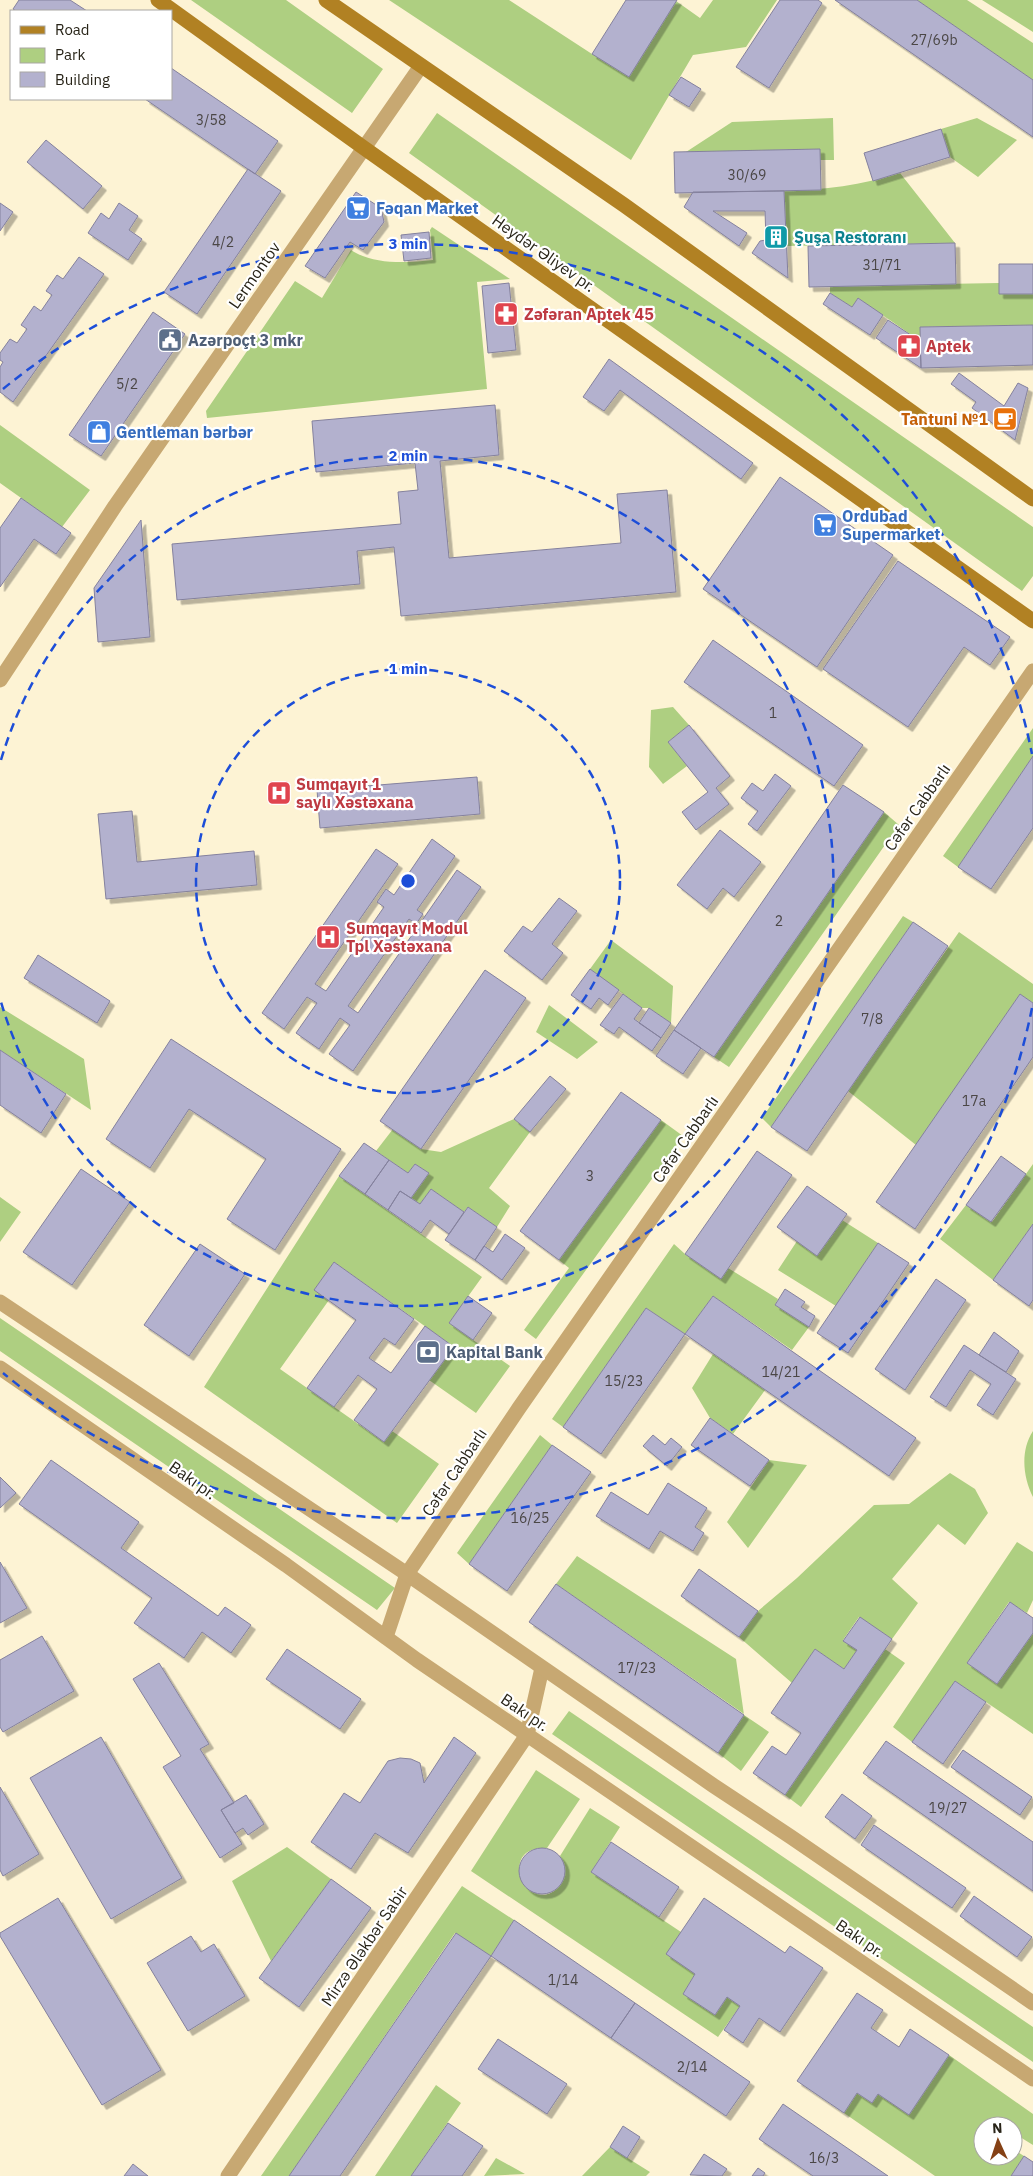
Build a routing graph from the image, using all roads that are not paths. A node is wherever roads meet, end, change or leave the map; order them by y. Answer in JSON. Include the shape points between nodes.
{"nodes":[{"id":1,"x":158,"y":0,"type":"edge"},
{"id":2,"x":326,"y":0,"type":"edge"},
{"id":3,"x":172,"y":10,"type":"edge"},
{"id":4,"x":172,"y":10,"type":"edge"},
{"id":5,"x":421,"y":66,"type":"junction"},
{"id":6,"x":364,"y":148,"type":"junction"},
{"id":7,"x":1033,"y":499,"type":"edge"},
{"id":8,"x":1033,"y":621,"type":"edge"},
{"id":9,"x":1033,"y":671,"type":"edge"},
{"id":10,"x":0,"y":680,"type":"edge"},
{"id":11,"x":0,"y":1302,"type":"edge"},
{"id":12,"x":0,"y":1368,"type":"edge"},
{"id":13,"x":407,"y":1574,"type":"junction"},
{"id":14,"x":386,"y":1637,"type":"junction"},
{"id":15,"x":542,"y":1668,"type":"junction"},
{"id":16,"x":527,"y":1734,"type":"junction"},
{"id":17,"x":1033,"y":2003,"type":"edge"},
{"id":18,"x":1033,"y":2079,"type":"edge"},
{"id":19,"x":228,"y":2176,"type":"edge"}],
"edges":[{"from":1,"to":3,"type":"main road","name":"Heydər Əliyev pr."},
{"from":2,"to":5,"type":"main road"},
{"from":4,"to":6,"type":"main road","name":"Heydər Əliyev pr."},
{"from":5,"to":6,"type":"street","name":"Lermontov"},
{"from":5,"to":7,"type":"main road","via":[[624,205]]},
{"from":6,"to":8,"type":"main road","name":"Heydər Əliyev pr."},
{"from":6,"to":10,"type":"street","name":"Lermontov","via":[[114,506]]},
{"from":9,"to":13,"type":"street","name":"Cəfər Cabbarlı","via":[[519,1408]]},
{"from":11,"to":13,"type":"street"},
{"from":12,"to":14,"type":"street","name":"Bakı pr."},
{"from":13,"to":14,"type":"street","name":"Cəfər Cabbarlı"},
{"from":13,"to":15,"type":"street"},
{"from":14,"to":16,"type":"street","name":"Bakı pr."},
{"from":15,"to":16,"type":"street"},
{"from":15,"to":17,"type":"street"},
{"from":16,"to":18,"type":"street","name":"Bakı pr."},
{"from":16,"to":19,"type":"street","name":"Mirzə Ələkbər Sabir"}]}
